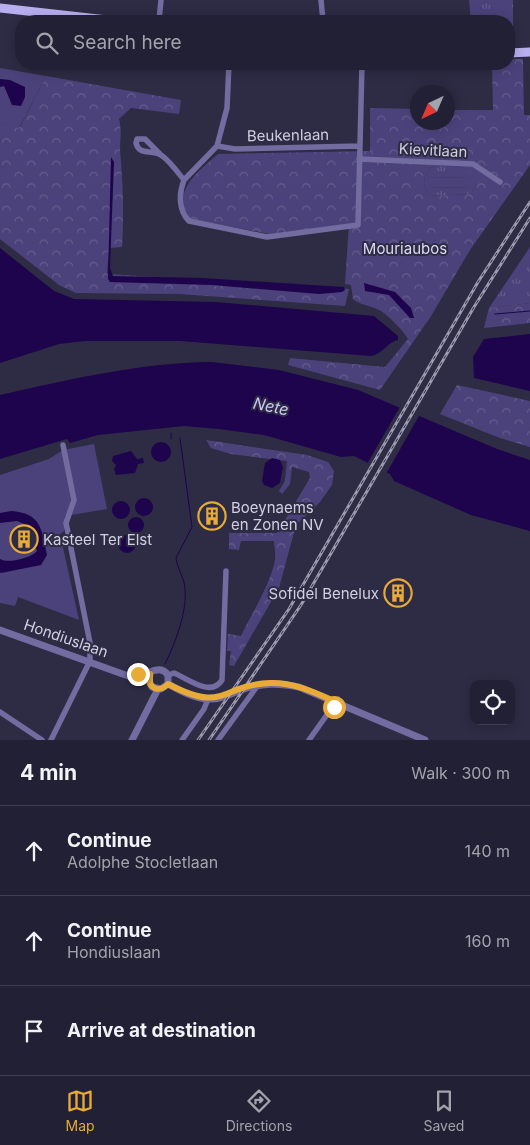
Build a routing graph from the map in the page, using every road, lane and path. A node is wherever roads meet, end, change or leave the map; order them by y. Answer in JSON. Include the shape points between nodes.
{"nodes":[{"id":1,"x":161,"y":0,"type":"edge"},
{"id":2,"x":321,"y":0,"type":"edge"},
{"id":3,"x":0,"y":8,"type":"edge"},
{"id":4,"x":62,"y":15,"type":"edge"},
{"id":5,"x":160,"y":15,"type":"edge"},
{"id":6,"x":322,"y":15,"type":"edge"},
{"id":7,"x":515,"y":52,"type":"edge"},
{"id":8,"x":530,"y":52,"type":"edge"},
{"id":9,"x":229,"y":70,"type":"edge"},
{"id":10,"x":362,"y":70,"type":"edge"},
{"id":11,"x":217,"y":146,"type":"junction"},
{"id":12,"x":360,"y":146,"type":"junction"},
{"id":13,"x":224,"y":148,"type":"junction"},
{"id":14,"x":212,"y":153,"type":"junction"},
{"id":15,"x":160,"y":154,"type":"dead end"},
{"id":16,"x":360,"y":159,"type":"junction"},
{"id":17,"x":184,"y":180,"type":"junction"},
{"id":18,"x":500,"y":182,"type":"dead end"},
{"id":19,"x":63,"y":445,"type":"dead end"},
{"id":20,"x":226,"y":571,"type":"dead end"},
{"id":21,"x":0,"y":630,"type":"edge"},
{"id":22,"x":90,"y":661,"type":"junction"},
{"id":23,"x":168,"y":674,"type":"junction"},
{"id":24,"x":152,"y":683,"type":"junction"},
{"id":25,"x":168,"y":684,"type":"junction"},
{"id":26,"x":258,"y":685,"type":"junction"},
{"id":27,"x":208,"y":699,"type":"junction"},
{"id":28,"x":336,"y":702,"type":"junction"},
{"id":29,"x":0,"y":712,"type":"edge"},
{"id":30,"x":42,"y":740,"type":"edge"},
{"id":31,"x":51,"y":740,"type":"edge"},
{"id":32,"x":132,"y":740,"type":"edge"},
{"id":33,"x":182,"y":740,"type":"edge"},
{"id":34,"x":218,"y":740,"type":"edge"},
{"id":35,"x":309,"y":740,"type":"edge"},
{"id":36,"x":425,"y":740,"type":"edge"}],
"edges":[{"from":1,"to":5,"type":"street"},
{"from":2,"to":6,"type":"street"},
{"from":3,"to":4,"type":"main road"},
{"from":7,"to":8,"type":"main road"},
{"from":9,"to":11,"type":"street","via":[[227,108]]},
{"from":10,"to":12,"type":"street"},
{"from":11,"to":13,"type":"street","name":"Beukenlaan"},
{"from":11,"to":14,"type":"street"},
{"from":12,"to":13,"type":"street","name":"Beukenlaan"},
{"from":12,"to":16,"type":"street"},
{"from":13,"to":14,"type":"street"},
{"from":14,"to":17,"type":"street"},
{"from":15,"to":17,"type":"street"},
{"from":16,"to":17,"type":"street","via":[[358,225],[267,237],[189,221],[184,216],[180,201]]},
{"from":16,"to":18,"type":"street","name":"Kievitlaan","via":[[473,164]]},
{"from":19,"to":22,"type":"street","via":[[74,500],[66,523],[90,643]]},
{"from":20,"to":23,"type":"street","via":[[220,684],[210,688],[174,673]]},
{"from":21,"to":22,"type":"street","name":"Hondiuslaan"},
{"from":22,"to":24,"type":"street","name":"Hondiuslaan"},
{"from":22,"to":31,"type":"street"},
{"from":23,"to":24,"type":"street","name":"Hondiuslaan","via":[[156,669]]},
{"from":23,"to":25,"type":"street"},
{"from":24,"to":25,"type":"street","name":"Hondiuslaan"},
{"from":24,"to":32,"type":"street","via":[[147,710]]},
{"from":25,"to":27,"type":"street","via":[[189,695]]},
{"from":26,"to":27,"type":"street"},
{"from":26,"to":28,"type":"street","via":[[272,683],[298,688]]},
{"from":26,"to":34,"type":"street"},
{"from":27,"to":33,"type":"street"},
{"from":28,"to":35,"type":"street"},
{"from":28,"to":36,"type":"street"},
{"from":29,"to":30,"type":"street"}]}
